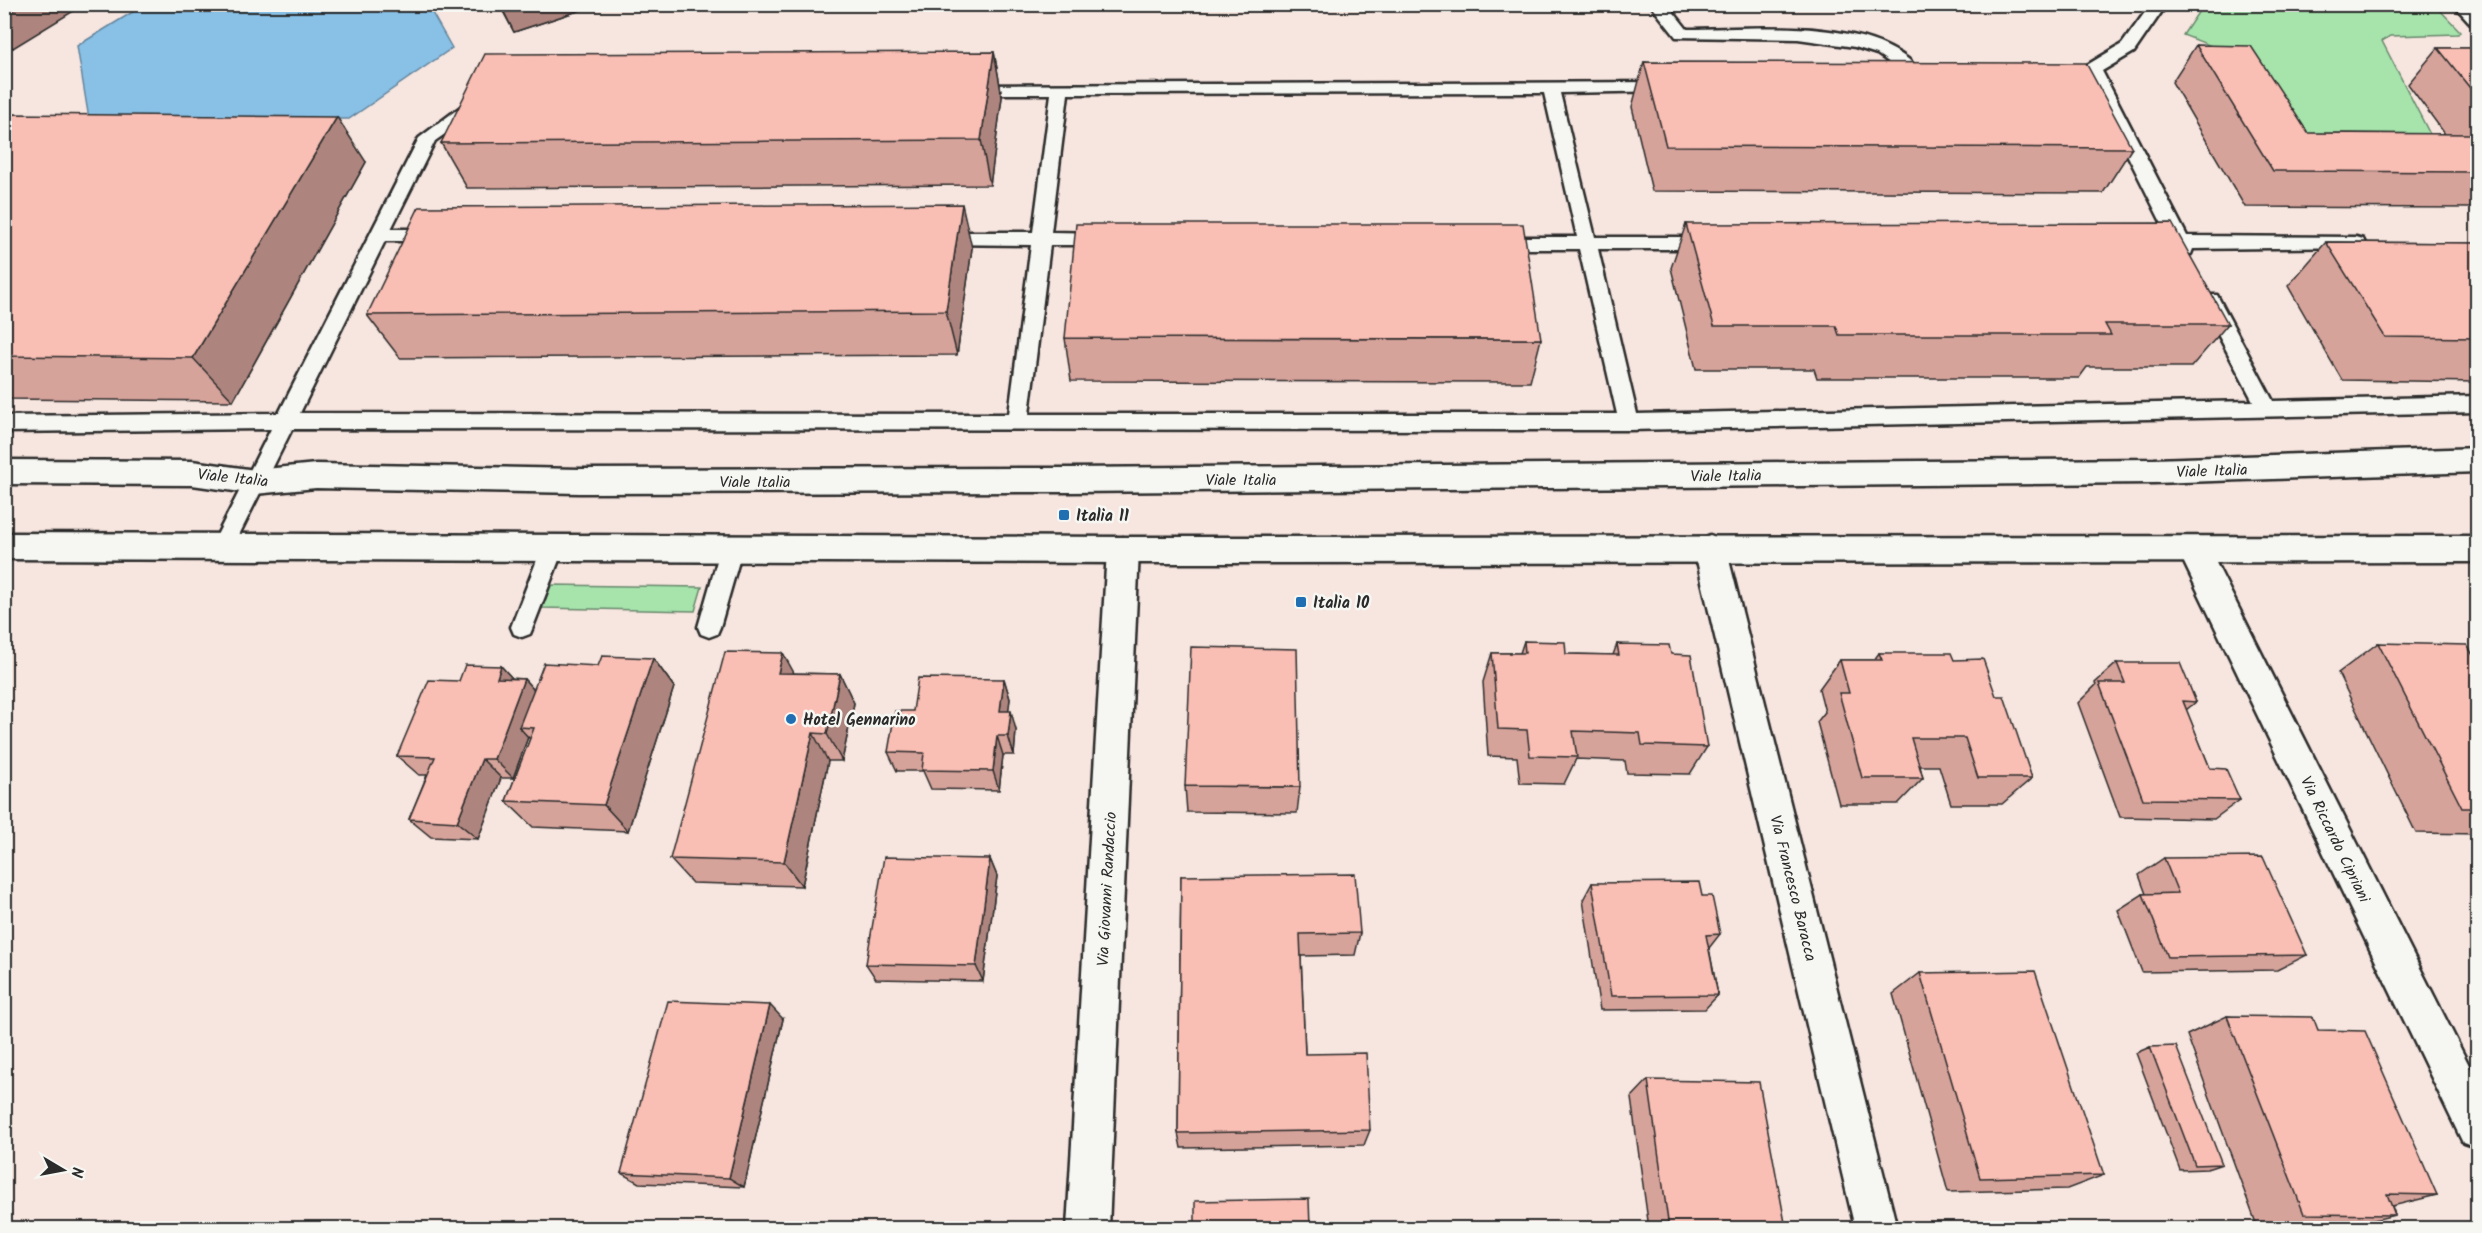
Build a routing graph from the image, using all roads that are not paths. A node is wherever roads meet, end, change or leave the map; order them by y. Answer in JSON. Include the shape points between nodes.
{"nodes":[{"id":1,"x":1658,"y":4,"type":"edge"},
{"id":2,"x":2159,"y":4,"type":"edge"},
{"id":3,"x":2461,"y":4,"type":"edge"},
{"id":4,"x":2478,"y":22,"type":"edge"},
{"id":5,"x":2093,"y":69,"type":"junction"},
{"id":6,"x":2048,"y":84,"type":"edge"},
{"id":7,"x":1897,"y":86,"type":"edge"},
{"id":8,"x":1682,"y":87,"type":"edge"},
{"id":9,"x":1551,"y":88,"type":"junction"},
{"id":10,"x":953,"y":89,"type":"edge"},
{"id":11,"x":495,"y":90,"type":"edge"},
{"id":12,"x":1060,"y":90,"type":"junction"},
{"id":13,"x":380,"y":235,"type":"junction"},
{"id":14,"x":450,"y":236,"type":"edge"},
{"id":15,"x":923,"y":238,"type":"edge"},
{"id":16,"x":1041,"y":239,"type":"junction"},
{"id":17,"x":1124,"y":239,"type":"edge"},
{"id":18,"x":1480,"y":242,"type":"edge"},
{"id":19,"x":2132,"y":242,"type":"edge"},
{"id":20,"x":2180,"y":242,"type":"junction"},
{"id":21,"x":1587,"y":243,"type":"junction"},
{"id":22,"x":1729,"y":243,"type":"edge"},
{"id":23,"x":2370,"y":243,"type":"edge"},
{"id":24,"x":2191,"y":263,"type":"edge"},
{"id":25,"x":2202,"y":284,"type":"edge"},
{"id":26,"x":2478,"y":404,"type":"edge"},
{"id":27,"x":2268,"y":410,"type":"junction"},
{"id":28,"x":285,"y":421,"type":"junction"},
{"id":29,"x":1018,"y":421,"type":"junction"},
{"id":30,"x":1629,"y":422,"type":"junction"},
{"id":31,"x":4,"y":424,"type":"edge"},
{"id":32,"x":2478,"y":460,"type":"edge"},
{"id":33,"x":4,"y":472,"type":"edge"},
{"id":34,"x":255,"y":482,"type":"junction"},
{"id":35,"x":4,"y":546,"type":"edge"},
{"id":36,"x":222,"y":547,"type":"junction"},
{"id":37,"x":553,"y":547,"type":"junction"},
{"id":38,"x":732,"y":547,"type":"junction"},
{"id":39,"x":1710,"y":548,"type":"junction"},
{"id":40,"x":2478,"y":549,"type":"edge"},
{"id":41,"x":1123,"y":550,"type":"junction"},
{"id":42,"x":2194,"y":550,"type":"junction"},
{"id":43,"x":522,"y":627,"type":"dead end"},
{"id":44,"x":709,"y":627,"type":"dead end"},
{"id":45,"x":2478,"y":1128,"type":"edge"},
{"id":46,"x":1088,"y":1228,"type":"edge"},
{"id":47,"x":1876,"y":1228,"type":"edge"}],
"edges":[{"from":1,"to":7,"type":"lane","via":[[1682,34],[1849,39],[1902,63],[1926,86]]},
{"from":2,"to":5,"type":"lane","via":[[2128,48]]},
{"from":3,"to":4,"type":"lane"},
{"from":5,"to":6,"type":"lane"},
{"from":5,"to":20,"type":"lane"},
{"from":8,"to":9,"type":"lane"},
{"from":9,"to":12,"type":"lane"},
{"from":9,"to":21,"type":"lane"},
{"from":10,"to":12,"type":"lane"},
{"from":11,"to":13,"type":"lane","via":[[428,138]]},
{"from":12,"to":16,"type":"lane"},
{"from":13,"to":14,"type":"lane"},
{"from":13,"to":28,"type":"lane"},
{"from":15,"to":16,"type":"lane"},
{"from":16,"to":17,"type":"lane"},
{"from":16,"to":29,"type":"lane"},
{"from":18,"to":21,"type":"lane"},
{"from":19,"to":20,"type":"lane"},
{"from":20,"to":23,"type":"lane"},
{"from":20,"to":24,"type":"lane"},
{"from":21,"to":22,"type":"lane"},
{"from":21,"to":30,"type":"lane"},
{"from":25,"to":27,"type":"lane"},
{"from":26,"to":27,"type":"lane"},
{"from":27,"to":30,"type":"lane"},
{"from":28,"to":29,"type":"lane"},
{"from":28,"to":31,"type":"lane"},
{"from":28,"to":34,"type":"lane"},
{"from":29,"to":30,"type":"lane"},
{"from":32,"to":34,"type":"street","name":"Viale Italia","via":[[2142,472],[580,481],[316,476]]},
{"from":33,"to":34,"type":"street","name":"Viale Italia","via":[[192,473]]},
{"from":34,"to":36,"type":"lane"},
{"from":35,"to":36,"type":"street"},
{"from":36,"to":37,"type":"street"},
{"from":37,"to":38,"type":"street"},
{"from":37,"to":43,"type":"lane"},
{"from":38,"to":41,"type":"street"},
{"from":38,"to":44,"type":"lane"},
{"from":39,"to":41,"type":"street"},
{"from":39,"to":42,"type":"street"},
{"from":39,"to":47,"type":"street","name":"Via Francesco Baracca"},
{"from":40,"to":42,"type":"street"},
{"from":41,"to":46,"type":"street","name":"Via Giovanni Randaccio"},
{"from":42,"to":45,"type":"street","name":"Via Riccardo Cipriani"}]}
